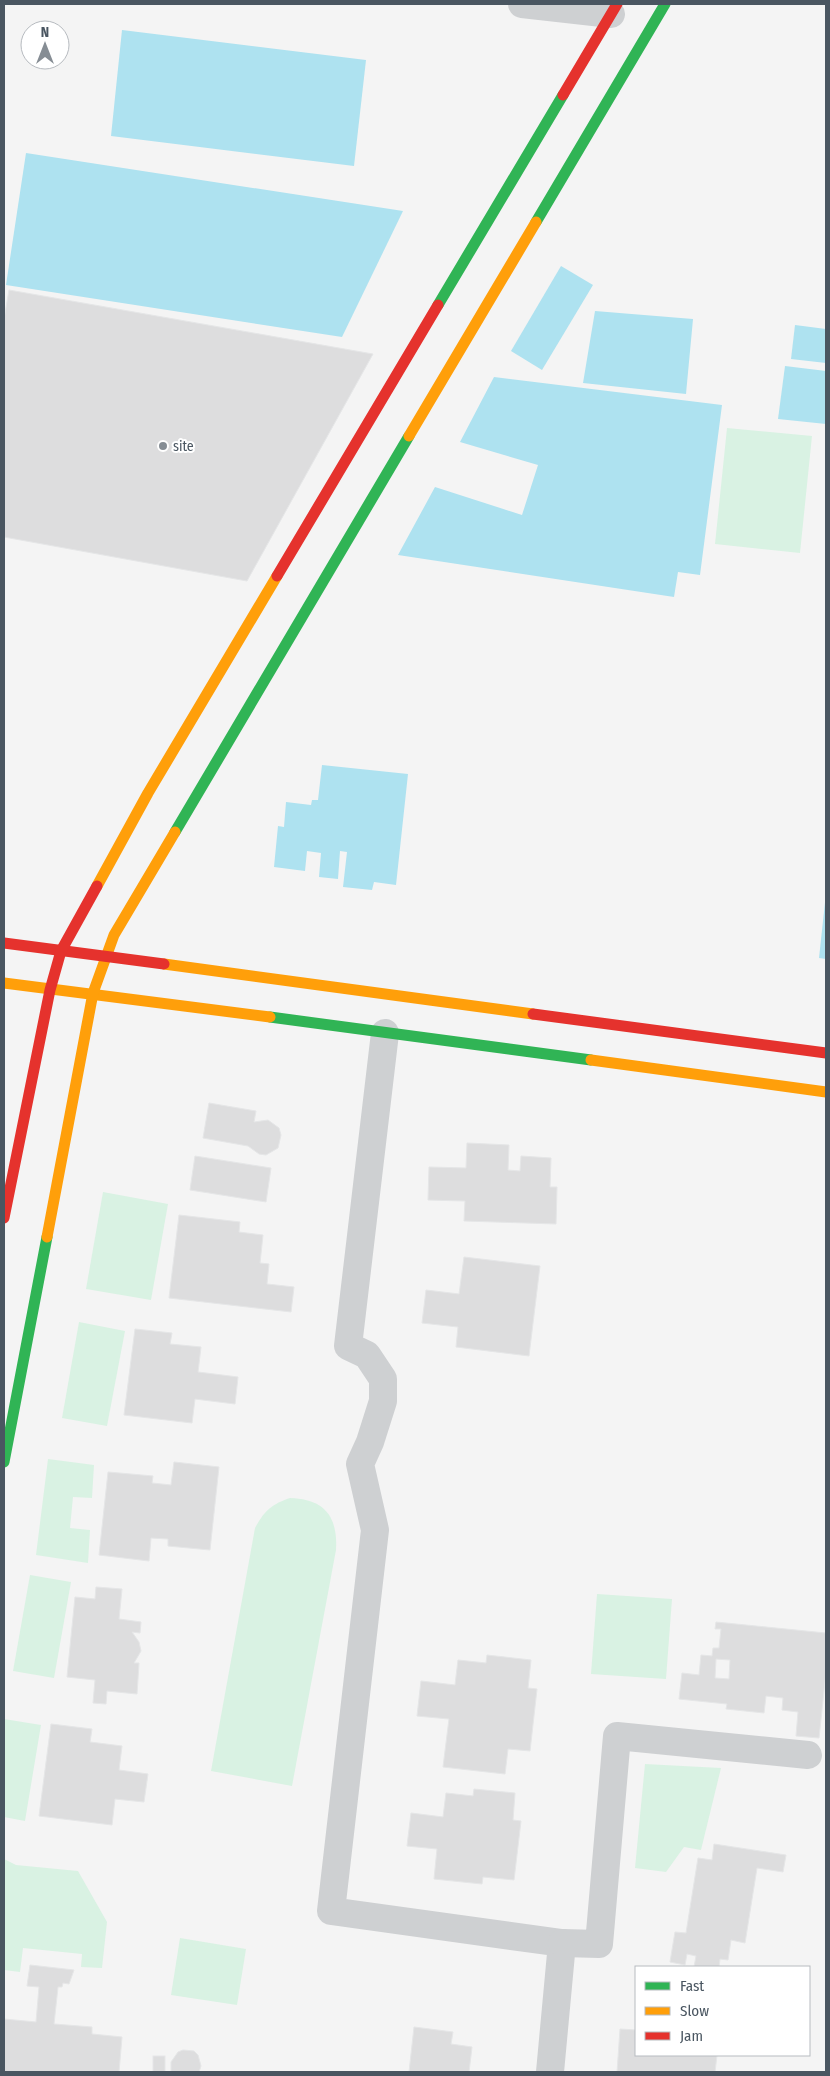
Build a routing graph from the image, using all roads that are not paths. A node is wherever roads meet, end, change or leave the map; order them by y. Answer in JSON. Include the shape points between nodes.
{"nodes":[{"id":1,"x":522,"y":4,"type":"edge"},
{"id":2,"x":665,"y":4,"type":"edge"},
{"id":3,"x":614,"y":9,"type":"edge"},
{"id":4,"x":4,"y":943,"type":"edge"},
{"id":5,"x":61,"y":951,"type":"junction"},
{"id":6,"x":105,"y":957,"type":"junction"},
{"id":7,"x":4,"y":984,"type":"edge"},
{"id":8,"x":50,"y":990,"type":"junction"},
{"id":9,"x":93,"y":993,"type":"junction"},
{"id":10,"x":385,"y":1033,"type":"junction"},
{"id":11,"x":826,"y":1053,"type":"edge"},
{"id":12,"x":826,"y":1092,"type":"edge"},
{"id":13,"x":4,"y":1218,"type":"edge"},
{"id":14,"x":4,"y":1462,"type":"edge"},
{"id":15,"x":808,"y":1755,"type":"dead end"},
{"id":16,"x":562,"y":1943,"type":"junction"},
{"id":17,"x":550,"y":2072,"type":"edge"}],
"edges":[{"from":1,"to":3,"type":"street"},
{"from":2,"to":6,"type":"main road","via":[[114,936]]},
{"from":3,"to":5,"type":"main road","via":[[148,793]]},
{"from":4,"to":5,"type":"main road"},
{"from":5,"to":6,"type":"main road"},
{"from":5,"to":8,"type":"main road"},
{"from":6,"to":9,"type":"main road"},
{"from":6,"to":11,"type":"main road"},
{"from":7,"to":8,"type":"main road"},
{"from":8,"to":9,"type":"main road"},
{"from":8,"to":13,"type":"main road"},
{"from":9,"to":10,"type":"main road"},
{"from":9,"to":14,"type":"main road"},
{"from":10,"to":12,"type":"main road"},
{"from":10,"to":16,"type":"street","via":[[348,1346],[367,1355],[383,1379],[383,1401],[360,1464],[375,1530],[331,1911]]},
{"from":15,"to":16,"type":"street","via":[[617,1736],[599,1944]]},
{"from":16,"to":17,"type":"street"}]}
